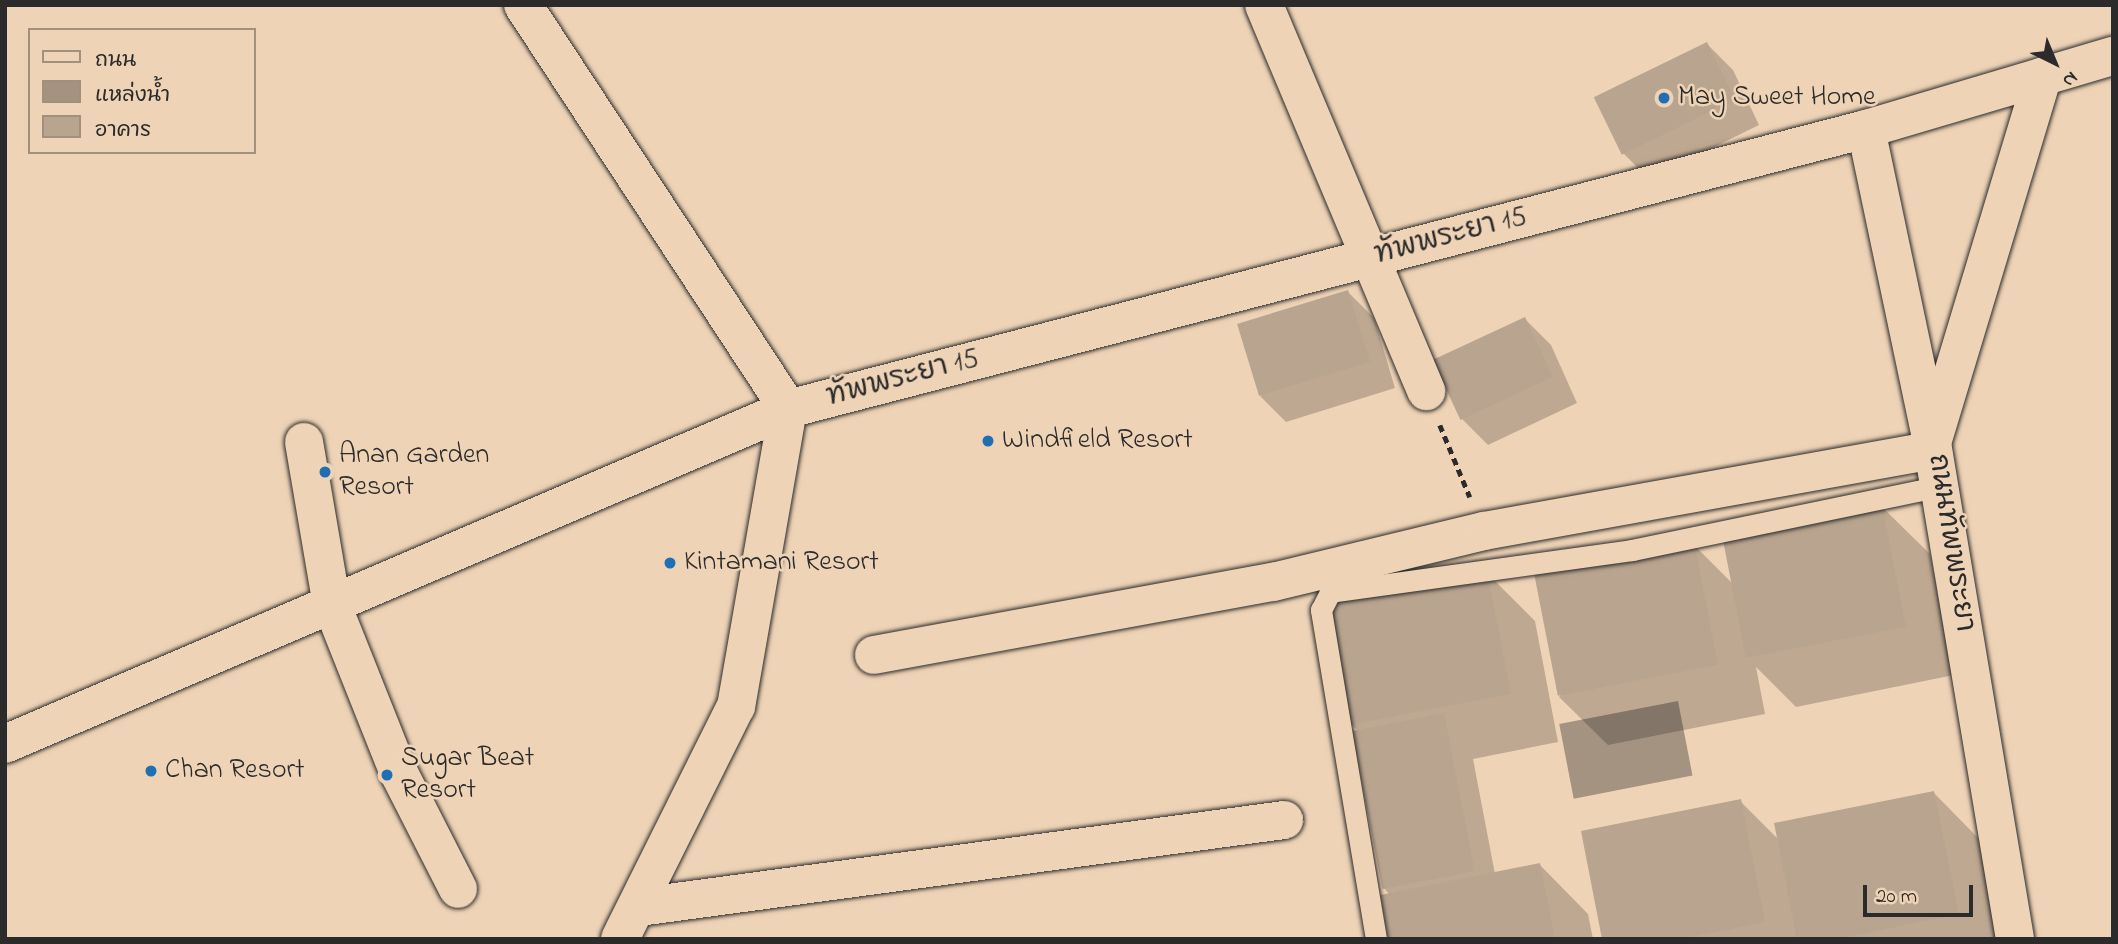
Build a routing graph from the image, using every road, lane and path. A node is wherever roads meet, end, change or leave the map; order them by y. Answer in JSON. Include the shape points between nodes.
{"nodes":[{"id":1,"x":523,"y":5,"type":"edge"},
{"id":2,"x":1264,"y":5,"type":"edge"},
{"id":3,"x":2113,"y":56,"type":"edge"},
{"id":4,"x":2043,"y":75,"type":"junction"},
{"id":5,"x":1866,"y":129,"type":"junction"},
{"id":6,"x":1372,"y":257,"type":"junction"},
{"id":7,"x":1426,"y":391,"type":"joint"},
{"id":8,"x":788,"y":409,"type":"junction"},
{"id":9,"x":304,"y":442,"type":"dead end"},
{"id":10,"x":1933,"y":447,"type":"junction"},
{"id":11,"x":1940,"y":486,"type":"junction"},
{"id":12,"x":1484,"y":531,"type":"junction"},
{"id":13,"x":332,"y":605,"type":"junction"},
{"id":14,"x":874,"y":655,"type":"dead end"},
{"id":15,"x":5,"y":744,"type":"edge"},
{"id":16,"x":1284,"y":820,"type":"dead end"},
{"id":17,"x":458,"y":889,"type":"dead end"},
{"id":18,"x":629,"y":923,"type":"edge"},
{"id":19,"x":1376,"y":939,"type":"edge"},
{"id":20,"x":2015,"y":939,"type":"edge"}],
"edges":[{"from":1,"to":8,"type":"street"},
{"from":2,"to":6,"type":"street"},
{"from":3,"to":4,"type":"street","name":"ทัพพระยา 15"},
{"from":4,"to":5,"type":"street","name":"ทัพพระยา 15"},
{"from":4,"to":10,"type":"street","name":"ถนนทัพพระยา"},
{"from":5,"to":6,"type":"street","name":"ทัพพระยา 15"},
{"from":5,"to":10,"type":"street"},
{"from":6,"to":7,"type":"street"},
{"from":6,"to":8,"type":"street","name":"ทัพพระยา 15"},
{"from":7,"to":12,"type":"path"},
{"from":8,"to":13,"type":"street","name":"ทัพพระยา 15"},
{"from":8,"to":18,"type":"street","via":[[736,706]]},
{"from":9,"to":13,"type":"street"},
{"from":10,"to":11,"type":"street","name":"ถนนทัพพระยา"},
{"from":10,"to":12,"type":"street"},
{"from":11,"to":19,"type":"lane","via":[[1632,550],[1330,592],[1321,610]]},
{"from":11,"to":20,"type":"street","name":"ถนนทัพพระยา"},
{"from":12,"to":14,"type":"street","via":[[1273,582]]},
{"from":13,"to":15,"type":"street","name":"ทัพพระยา 15"},
{"from":13,"to":17,"type":"street","via":[[399,773]]},
{"from":16,"to":18,"type":"street"}]}
